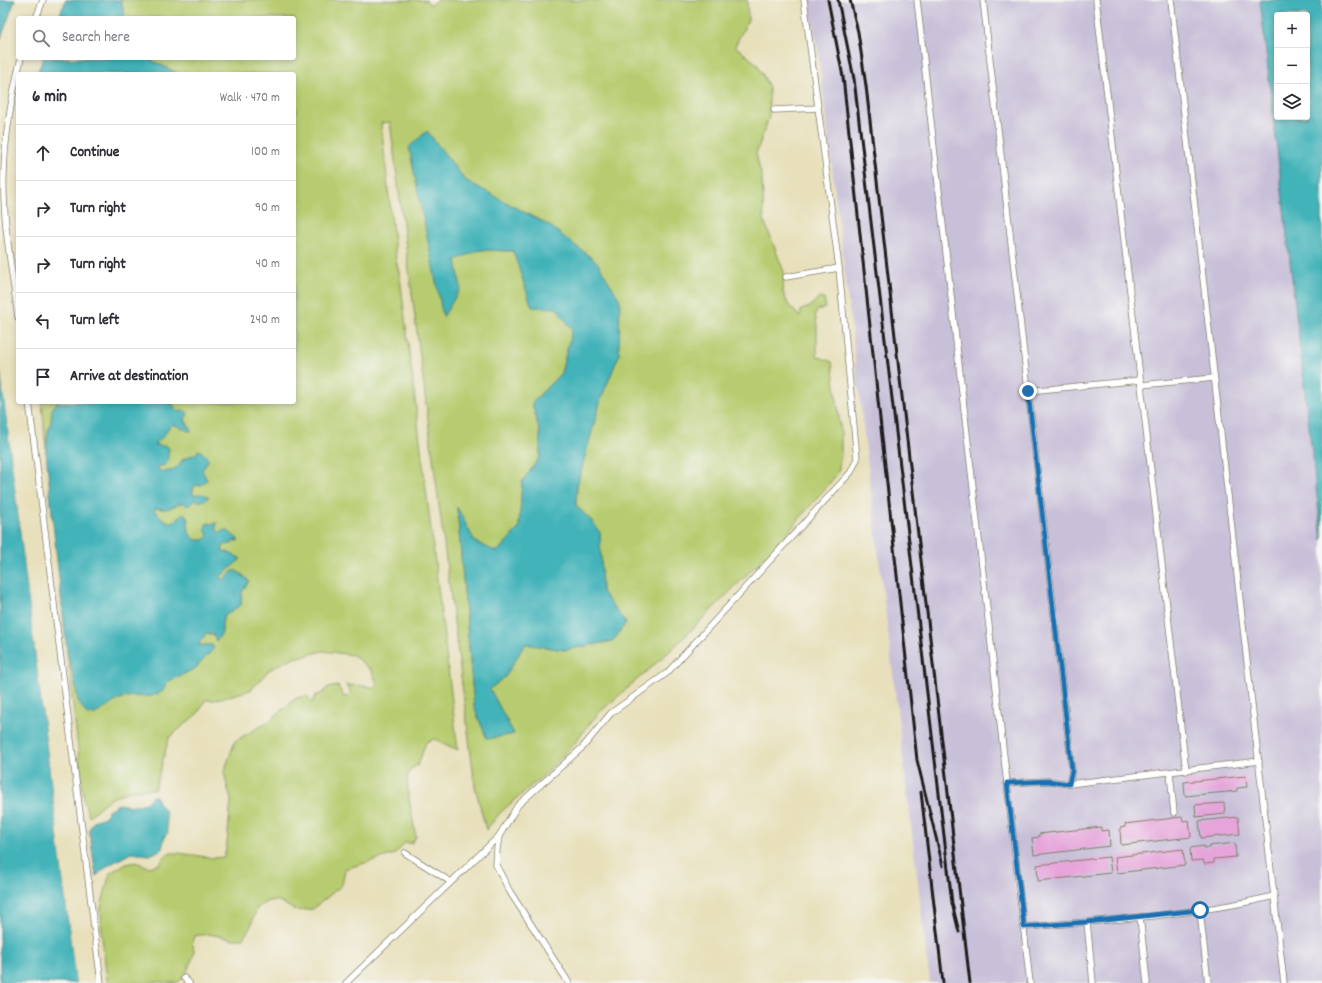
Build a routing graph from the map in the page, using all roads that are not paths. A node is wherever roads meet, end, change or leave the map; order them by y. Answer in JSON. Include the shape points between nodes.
{"nodes":[{"id":1,"x":44,"y":0,"type":"edge"},
{"id":2,"x":804,"y":0,"type":"edge"},
{"id":3,"x":917,"y":0,"type":"edge"},
{"id":4,"x":983,"y":0,"type":"edge"},
{"id":5,"x":1096,"y":0,"type":"edge"},
{"id":6,"x":1171,"y":0,"type":"edge"},
{"id":7,"x":37,"y":16,"type":"edge"},
{"id":8,"x":21,"y":60,"type":"edge"},
{"id":9,"x":18,"y":72,"type":"edge"},
{"id":10,"x":16,"y":79,"type":"edge"},
{"id":11,"x":818,"y":108,"type":"junction"},
{"id":12,"x":774,"y":110,"type":"dead end"},
{"id":13,"x":839,"y":268,"type":"junction"},
{"id":14,"x":786,"y":277,"type":"dead end"},
{"id":15,"x":16,"y":301,"type":"edge"},
{"id":16,"x":1214,"y":378,"type":"junction"},
{"id":17,"x":1141,"y":382,"type":"junction"},
{"id":18,"x":1028,"y":391,"type":"junction"},
{"id":19,"x":29,"y":404,"type":"edge"},
{"id":20,"x":1259,"y":761,"type":"junction"},
{"id":21,"x":1186,"y":771,"type":"junction"},
{"id":22,"x":1170,"y":773,"type":"junction"},
{"id":23,"x":1007,"y":783,"type":"junction"},
{"id":24,"x":1069,"y":784,"type":"junction"},
{"id":25,"x":1174,"y":813,"type":"dead end"},
{"id":26,"x":499,"y":836,"type":"junction"},
{"id":27,"x":404,"y":853,"type":"dead end"},
{"id":28,"x":451,"y":882,"type":"junction"},
{"id":29,"x":1274,"y":896,"type":"junction"},
{"id":30,"x":1200,"y":910,"type":"junction"},
{"id":31,"x":1140,"y":917,"type":"junction"},
{"id":32,"x":1087,"y":922,"type":"junction"},
{"id":33,"x":1024,"y":927,"type":"junction"},
{"id":34,"x":101,"y":983,"type":"edge"},
{"id":35,"x":346,"y":983,"type":"edge"},
{"id":36,"x":569,"y":983,"type":"edge"},
{"id":37,"x":1030,"y":983,"type":"edge"},
{"id":38,"x":1093,"y":983,"type":"edge"},
{"id":39,"x":1148,"y":983,"type":"edge"},
{"id":40,"x":1208,"y":983,"type":"edge"},
{"id":41,"x":1284,"y":983,"type":"edge"}],
"edges":[{"from":1,"to":7,"type":"lane"},
{"from":2,"to":11,"type":"lane"},
{"from":3,"to":23,"type":"lane"},
{"from":4,"to":18,"type":"lane"},
{"from":5,"to":17,"type":"lane"},
{"from":6,"to":16,"type":"lane"},
{"from":8,"to":9,"type":"lane"},
{"from":10,"to":15,"type":"lane","via":[[8,125],[4,172],[6,220]]},
{"from":11,"to":12,"type":"lane"},
{"from":11,"to":13,"type":"lane"},
{"from":13,"to":14,"type":"lane"},
{"from":13,"to":26,"type":"lane","via":[[857,459],[851,472],[667,673],[612,713],[583,747],[518,805]]},
{"from":16,"to":17,"type":"lane"},
{"from":16,"to":20,"type":"lane"},
{"from":17,"to":18,"type":"lane"},
{"from":17,"to":21,"type":"lane"},
{"from":18,"to":24,"type":"lane","via":[[1072,770]]},
{"from":19,"to":34,"type":"lane"},
{"from":20,"to":21,"type":"lane"},
{"from":20,"to":29,"type":"lane"},
{"from":21,"to":22,"type":"lane"},
{"from":22,"to":24,"type":"lane"},
{"from":22,"to":25,"type":"lane"},
{"from":23,"to":24,"type":"lane","via":[[1048,781]]},
{"from":23,"to":33,"type":"lane"},
{"from":26,"to":28,"type":"lane"},
{"from":26,"to":36,"type":"lane","via":[[496,865],[510,892]]},
{"from":27,"to":28,"type":"lane"},
{"from":28,"to":35,"type":"lane"},
{"from":29,"to":30,"type":"lane","via":[[1243,904]]},
{"from":29,"to":41,"type":"lane"},
{"from":30,"to":31,"type":"lane"},
{"from":30,"to":40,"type":"lane"},
{"from":31,"to":32,"type":"lane"},
{"from":31,"to":39,"type":"lane"},
{"from":32,"to":33,"type":"lane"},
{"from":32,"to":38,"type":"lane"},
{"from":33,"to":37,"type":"lane"}]}
